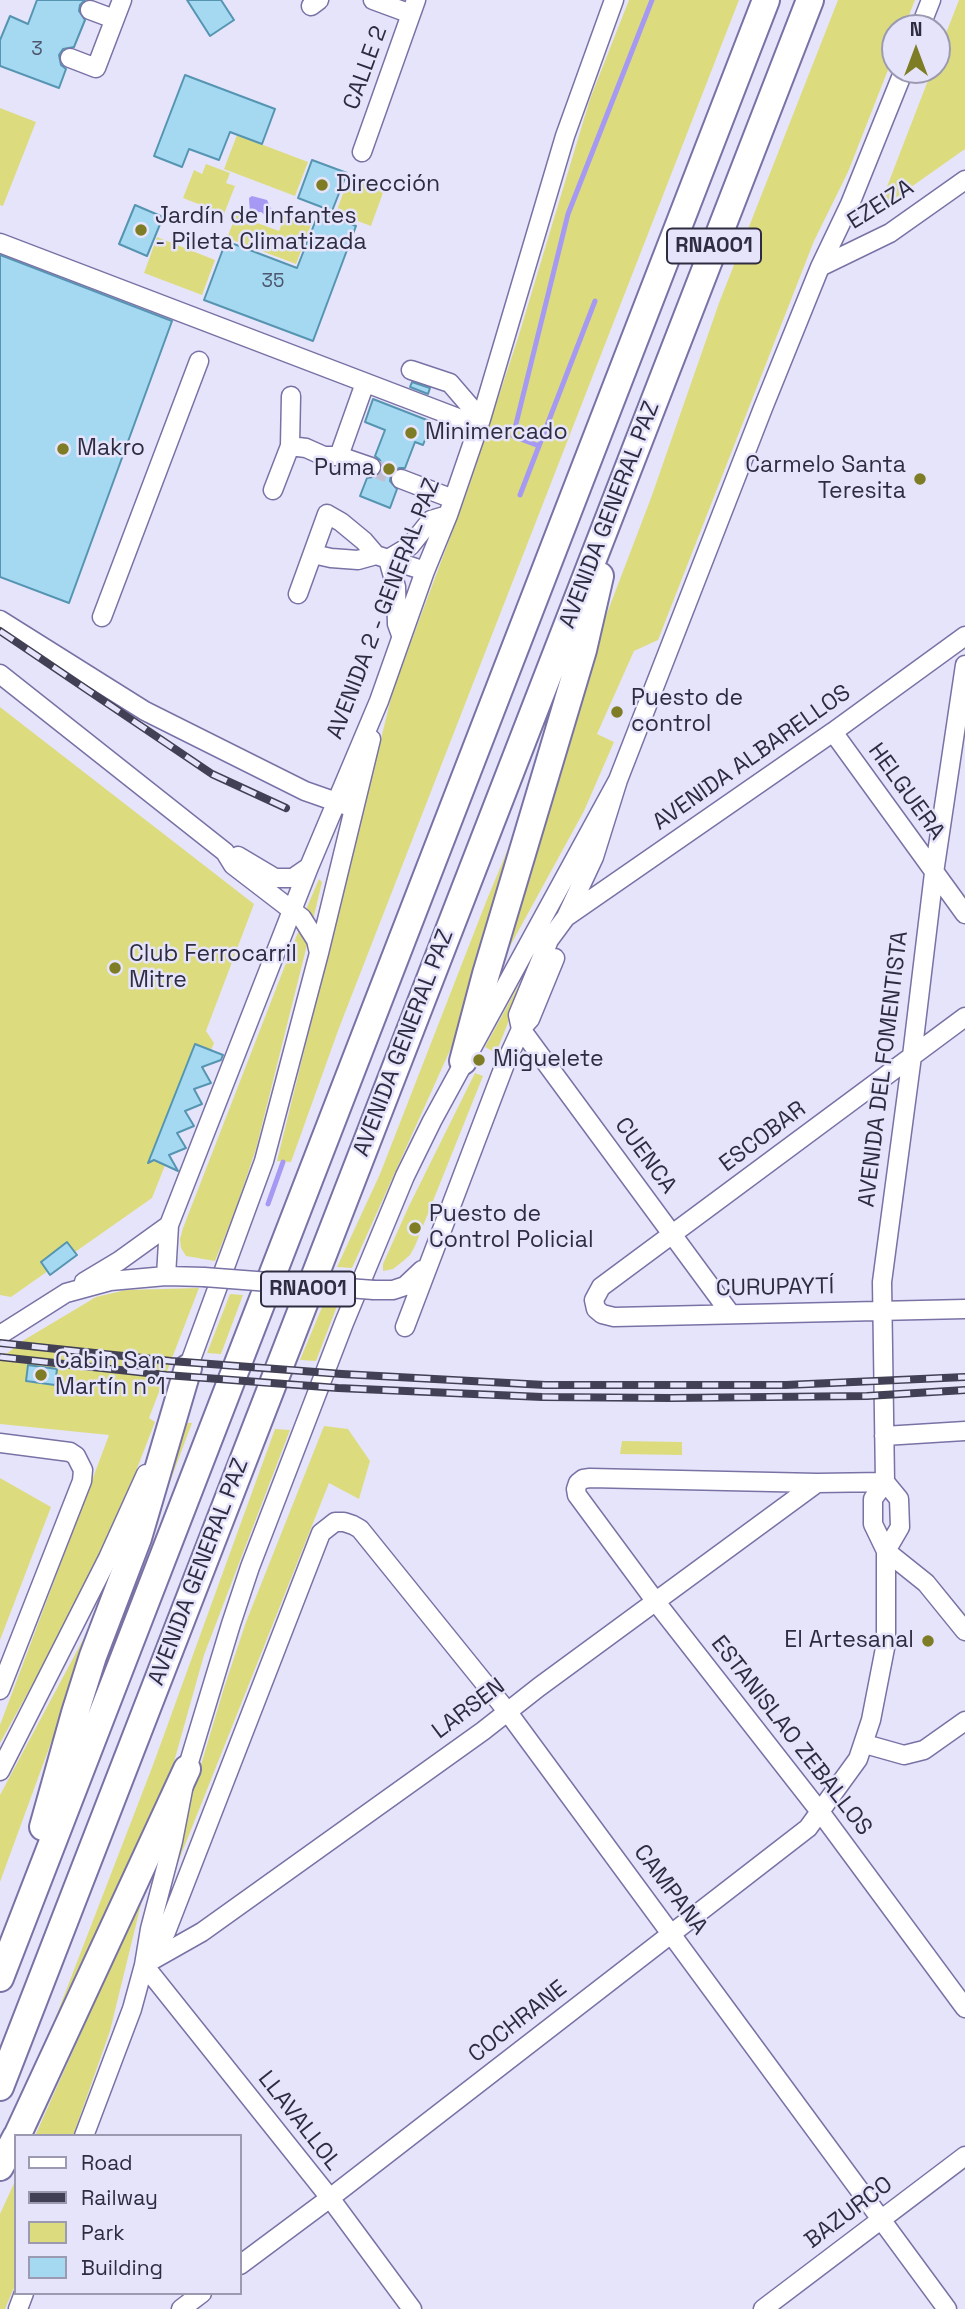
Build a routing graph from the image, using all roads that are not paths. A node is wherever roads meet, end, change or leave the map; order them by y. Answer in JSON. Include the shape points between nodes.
{"nodes":[{"id":1,"x":122,"y":0,"type":"edge"},
{"id":2,"x":373,"y":0,"type":"edge"},
{"id":3,"x":614,"y":0,"type":"edge"},
{"id":4,"x":766,"y":0,"type":"edge"},
{"id":5,"x":810,"y":0,"type":"edge"},
{"id":6,"x":413,"y":7,"type":"edge"},
{"id":7,"x":90,"y":10,"type":"dead end"},
{"id":8,"x":114,"y":19,"type":"junction"},
{"id":9,"x":70,"y":58,"type":"dead end"},
{"id":10,"x":898,"y":84,"type":"edge"},
{"id":11,"x":362,"y":152,"type":"dead end"},
{"id":12,"x":965,"y":180,"type":"edge"},
{"id":13,"x":0,"y":243,"type":"edge"},
{"id":14,"x":820,"y":267,"type":"junction"},
{"id":15,"x":199,"y":361,"type":"dead end"},
{"id":16,"x":411,"y":370,"type":"dead end"},
{"id":17,"x":365,"y":383,"type":"junction"},
{"id":18,"x":291,"y":396,"type":"dead end"},
{"id":19,"x":480,"y":423,"type":"junction"},
{"id":20,"x":290,"y":446,"type":"junction"},
{"id":21,"x":339,"y":456,"type":"junction"},
{"id":22,"x":371,"y":467,"type":"tunnel mouth"},
{"id":23,"x":401,"y":479,"type":"tunnel mouth"},
{"id":24,"x":273,"y":490,"type":"dead end"},
{"id":25,"x":618,"y":493,"type":"junction"},
{"id":26,"x":450,"y":507,"type":"junction"},
{"id":27,"x":313,"y":554,"type":"junction"},
{"id":28,"x":382,"y":557,"type":"junction"},
{"id":29,"x":425,"y":572,"type":"junction"},
{"id":30,"x":298,"y":594,"type":"dead end"},
{"id":31,"x":102,"y":617,"type":"dead end"},
{"id":32,"x":0,"y":620,"type":"edge"},
{"id":33,"x":401,"y":635,"type":"junction"},
{"id":34,"x":965,"y":636,"type":"edge"},
{"id":35,"x":965,"y":666,"type":"edge"},
{"id":36,"x":0,"y":674,"type":"edge"},
{"id":37,"x":379,"y":701,"type":"junction"},
{"id":38,"x":833,"y":732,"type":"junction"},
{"id":39,"x":618,"y":780,"type":"junction"},
{"id":40,"x":335,"y":801,"type":"junction"},
{"id":41,"x":355,"y":808,"type":"junction"},
{"id":42,"x":225,"y":852,"type":"junction"},
{"id":43,"x":309,"y":867,"type":"junction"},
{"id":44,"x":934,"y":873,"type":"junction"},
{"id":45,"x":292,"y":910,"type":"junction"},
{"id":46,"x":965,"y":914,"type":"edge"},
{"id":47,"x":566,"y":917,"type":"junction"},
{"id":48,"x":319,"y":953,"type":"junction"},
{"id":49,"x":965,"y":1017,"type":"edge"},
{"id":50,"x":520,"y":1029,"type":"junction"},
{"id":51,"x":912,"y":1056,"type":"junction"},
{"id":52,"x":463,"y":1061,"type":"junction"},
{"id":53,"x":169,"y":1225,"type":"junction"},
{"id":54,"x":673,"y":1236,"type":"junction"},
{"id":55,"x":427,"y":1265,"type":"junction"},
{"id":56,"x":166,"y":1276,"type":"junction"},
{"id":57,"x":66,"y":1293,"type":"junction"},
{"id":58,"x":594,"y":1300,"type":"joint"},
{"id":59,"x":965,"y":1309,"type":"edge"},
{"id":60,"x":881,"y":1311,"type":"junction"},
{"id":61,"x":730,"y":1313,"type":"junction"},
{"id":62,"x":405,"y":1327,"type":"dead end"},
{"id":63,"x":0,"y":1335,"type":"edge"},
{"id":64,"x":188,"y":1368,"type":"junction"},
{"id":65,"x":965,"y":1431,"type":"edge"},
{"id":66,"x":884,"y":1436,"type":"junction"},
{"id":67,"x":0,"y":1443,"type":"edge"},
{"id":68,"x":885,"y":1482,"type":"junction"},
{"id":69,"x":817,"y":1483,"type":"junction"},
{"id":70,"x":335,"y":1522,"type":"joint"},
{"id":71,"x":886,"y":1551,"type":"junction"},
{"id":72,"x":656,"y":1602,"type":"junction"},
{"id":73,"x":965,"y":1631,"type":"edge"},
{"id":74,"x":0,"y":1690,"type":"edge"},
{"id":75,"x":507,"y":1711,"type":"junction"},
{"id":76,"x":965,"y":1721,"type":"edge"},
{"id":77,"x":865,"y":1744,"type":"junction"},
{"id":78,"x":187,"y":1769,"type":"junction"},
{"id":79,"x":0,"y":1771,"type":"edge"},
{"id":80,"x":821,"y":1813,"type":"junction"},
{"id":81,"x":673,"y":1934,"type":"junction"},
{"id":82,"x":145,"y":1965,"type":"junction"},
{"id":83,"x":4,"y":1968,"type":"edge"},
{"id":84,"x":965,"y":2008,"type":"edge"},
{"id":85,"x":0,"y":2087,"type":"edge"},
{"id":86,"x":17,"y":2134,"type":"edge"},
{"id":87,"x":85,"y":2134,"type":"edge"},
{"id":88,"x":14,"y":2140,"type":"edge"},
{"id":89,"x":965,"y":2156,"type":"edge"},
{"id":90,"x":0,"y":2167,"type":"edge"},
{"id":91,"x":330,"y":2198,"type":"junction"},
{"id":92,"x":881,"y":2219,"type":"junction"},
{"id":93,"x":242,"y":2264,"type":"edge"},
{"id":94,"x":199,"y":2295,"type":"edge"},
{"id":95,"x":181,"y":2309,"type":"edge"},
{"id":96,"x":412,"y":2309,"type":"edge"},
{"id":97,"x":763,"y":2309,"type":"edge"},
{"id":98,"x":947,"y":2309,"type":"edge"}],
"edges":[{"from":1,"to":8,"type":"street"},
{"from":2,"to":6,"type":"street"},
{"from":3,"to":19,"type":"street","name":"AVENIDA 2 - GENERAL PAZ","via":[[565,136]]},
{"from":4,"to":83,"type":"highway","name":"AVENIDA GENERAL PAZ","number":"RNA001"},
{"from":5,"to":25,"type":"highway","name":"AVENIDA GENERAL PAZ","number":"RNA001"},
{"from":6,"to":11,"type":"street","name":"CALLE 2"},
{"from":7,"to":8,"type":"street"},
{"from":8,"to":9,"type":"street","via":[[96,68]]},
{"from":10,"to":14,"type":"street","name":"AVENIDA GENERAL PAZ"},
{"from":12,"to":14,"type":"street","name":"EZEIZA","via":[[890,233]]},
{"from":13,"to":17,"type":"street"},
{"from":14,"to":39,"type":"street","name":"AVENIDA GENERAL PAZ"},
{"from":15,"to":31,"type":"street"},
{"from":16,"to":19,"type":"street","via":[[450,383]]},
{"from":17,"to":19,"type":"street"},
{"from":17,"to":21,"type":"street"},
{"from":18,"to":20,"type":"street"},
{"from":19,"to":26,"type":"street","name":"AVENIDA 2 - GENERAL PAZ"},
{"from":20,"to":21,"type":"street"},
{"from":20,"to":24,"type":"street"},
{"from":21,"to":22,"type":"street"},
{"from":23,"to":26,"type":"street"},
{"from":25,"to":52,"type":"highway","via":[[583,650]]},
{"from":25,"to":85,"type":"highway","name":"AVENIDA GENERAL PAZ","number":"RNA001"},
{"from":26,"to":28,"type":"street","via":[[431,520],[410,546]]},
{"from":26,"to":29,"type":"street","name":"AVENIDA 2 - GENERAL PAZ"},
{"from":27,"to":28,"type":"street","via":[[358,560]]},
{"from":27,"to":28,"type":"street","via":[[327,514]]},
{"from":27,"to":30,"type":"street"},
{"from":28,"to":29,"type":"street"},
{"from":28,"to":33,"type":"street","via":[[396,587]]},
{"from":29,"to":33,"type":"street","name":"AVENIDA 2 - GENERAL PAZ"},
{"from":32,"to":40,"type":"street","via":[[145,711],[299,788]]},
{"from":33,"to":37,"type":"street","name":"AVENIDA 2 - GENERAL PAZ"},
{"from":34,"to":38,"type":"street","name":"AVENIDA ALBARELLOS"},
{"from":35,"to":44,"type":"street","name":"AVENIDA DEL FOMENTISTA"},
{"from":36,"to":42,"type":"street"},
{"from":37,"to":40,"type":"street","name":"AVENIDA 2 - GENERAL PAZ"},
{"from":37,"to":41,"type":"street"},
{"from":38,"to":44,"type":"street","name":"HELGUERA"},
{"from":38,"to":47,"type":"street","name":"AVENIDA ALBARELLOS"},
{"from":39,"to":47,"type":"street","name":"AVENIDA GENERAL PAZ","via":[[594,857]]},
{"from":39,"to":52,"type":"street","name":"AVENIDA GENERAL PAZ"},
{"from":40,"to":41,"type":"street"},
{"from":40,"to":43,"type":"street","name":"AVENIDA 2 - GENERAL PAZ"},
{"from":41,"to":48,"type":"street"},
{"from":42,"to":43,"type":"street","via":[[275,878],[293,878]]},
{"from":42,"to":45,"type":"street","via":[[233,865]]},
{"from":43,"to":45,"type":"street","name":"AVENIDA 2 - GENERAL PAZ"},
{"from":44,"to":46,"type":"street","name":"HELGUERA"},
{"from":44,"to":51,"type":"street","name":"AVENIDA DEL FOMENTISTA"},
{"from":45,"to":48,"type":"street","via":[[310,928]]},
{"from":45,"to":53,"type":"street","name":"AVENIDA 2 - GENERAL PAZ"},
{"from":47,"to":50,"type":"street","name":"AVENIDA GENERAL PAZ","via":[[560,945],[530,1019]]},
{"from":48,"to":64,"type":"street","via":[[264,1161]]},
{"from":49,"to":51,"type":"street","name":"ESCOBAR"},
{"from":50,"to":54,"type":"street","name":"CUENCA"},
{"from":50,"to":55,"type":"street","name":"AVENIDA GENERAL PAZ"},
{"from":51,"to":54,"type":"street","name":"ESCOBAR"},
{"from":51,"to":60,"type":"street","name":"AVENIDA DEL FOMENTISTA"},
{"from":52,"to":78,"type":"street","name":"AVENIDA GENERAL PAZ","via":[[405,1176],[344,1323],[250,1567]]},
{"from":53,"to":56,"type":"street","name":"AVENIDA 2 - GENERAL PAZ"},
{"from":53,"to":57,"type":"street"},
{"from":54,"to":58,"type":"street","name":"ESCOBAR","via":[[601,1287]]},
{"from":54,"to":61,"type":"street","name":"CUENCA"},
{"from":55,"to":56,"type":"street","bridge":true,"via":[[415,1279],[393,1290]]},
{"from":55,"to":62,"type":"street","name":"AVENIDA GENERAL PAZ"},
{"from":56,"to":57,"type":"street","via":[[110,1281]]},
{"from":57,"to":63,"type":"street"},
{"from":58,"to":61,"type":"street","name":"CURUPAYTÍ","via":[[596,1309],[614,1317]]},
{"from":59,"to":60,"type":"street","name":"CURUPAYTÍ"},
{"from":60,"to":61,"type":"street","name":"CURUPAYTÍ"},
{"from":60,"to":66,"type":"street","name":"AVENIDA DEL FOMENTISTA"},
{"from":64,"to":79,"type":"street","via":[[131,1511]]},
{"from":64,"to":83,"type":"highway","via":[[138,1538],[75,1713]]},
{"from":65,"to":66,"type":"street"},
{"from":66,"to":68,"type":"street","name":"AVENIDA DEL FOMENTISTA"},
{"from":67,"to":74,"type":"street","via":[[70,1452],[83,1469]]},
{"from":68,"to":69,"type":"street"},
{"from":68,"to":71,"type":"street","name":"AVENIDA DEL FOMENTISTA","via":[[873,1499],[873,1524]]},
{"from":68,"to":71,"type":"street","name":"AVENIDA DEL FOMENTISTA","via":[[899,1499],[900,1527]]},
{"from":69,"to":72,"type":"street","name":"LARSEN"},
{"from":69,"to":72,"type":"street","name":"ESTANISLAO ZEBALLOS","via":[[583,1479],[577,1495]]},
{"from":70,"to":75,"type":"street","name":"CAMPANA","via":[[360,1529]]},
{"from":70,"to":82,"type":"street","name":"AVENIDA GENERAL PAZ","via":[[321,1533],[166,1932]]},
{"from":71,"to":73,"type":"street","via":[[926,1583]]},
{"from":71,"to":77,"type":"street","name":"AVENIDA DEL FOMENTISTA","via":[[886,1643]]},
{"from":72,"to":75,"type":"street","name":"LARSEN"},
{"from":72,"to":80,"type":"street","name":"ESTANISLAO ZEBALLOS"},
{"from":75,"to":81,"type":"street","name":"CAMPANA"},
{"from":75,"to":82,"type":"street","name":"LARSEN","via":[[202,1932]]},
{"from":76,"to":77,"type":"street","via":[[924,1750],[904,1755]]},
{"from":77,"to":80,"type":"street","name":"AVENIDA DEL FOMENTISTA"},
{"from":78,"to":82,"type":"street","name":"AVENIDA GENERAL PAZ"},
{"from":78,"to":86,"type":"highway"},
{"from":80,"to":81,"type":"street","name":"COCHRANE"},
{"from":80,"to":84,"type":"street","name":"ESTANISLAO ZEBALLOS"},
{"from":81,"to":91,"type":"street","name":"COCHRANE"},
{"from":81,"to":92,"type":"street","name":"CAMPANA"},
{"from":82,"to":87,"type":"street","name":"AVENIDA GENERAL PAZ"},
{"from":82,"to":91,"type":"street","name":"LLAVALLOL"},
{"from":88,"to":90,"type":"highway"},
{"from":89,"to":92,"type":"street","name":"BAZURCO"},
{"from":91,"to":93,"type":"street","name":"COCHRANE"},
{"from":91,"to":96,"type":"street","name":"LLAVALLOL"},
{"from":92,"to":97,"type":"street","name":"BAZURCO"},
{"from":92,"to":98,"type":"street","name":"CAMPANA"},
{"from":94,"to":95,"type":"street"}]}
